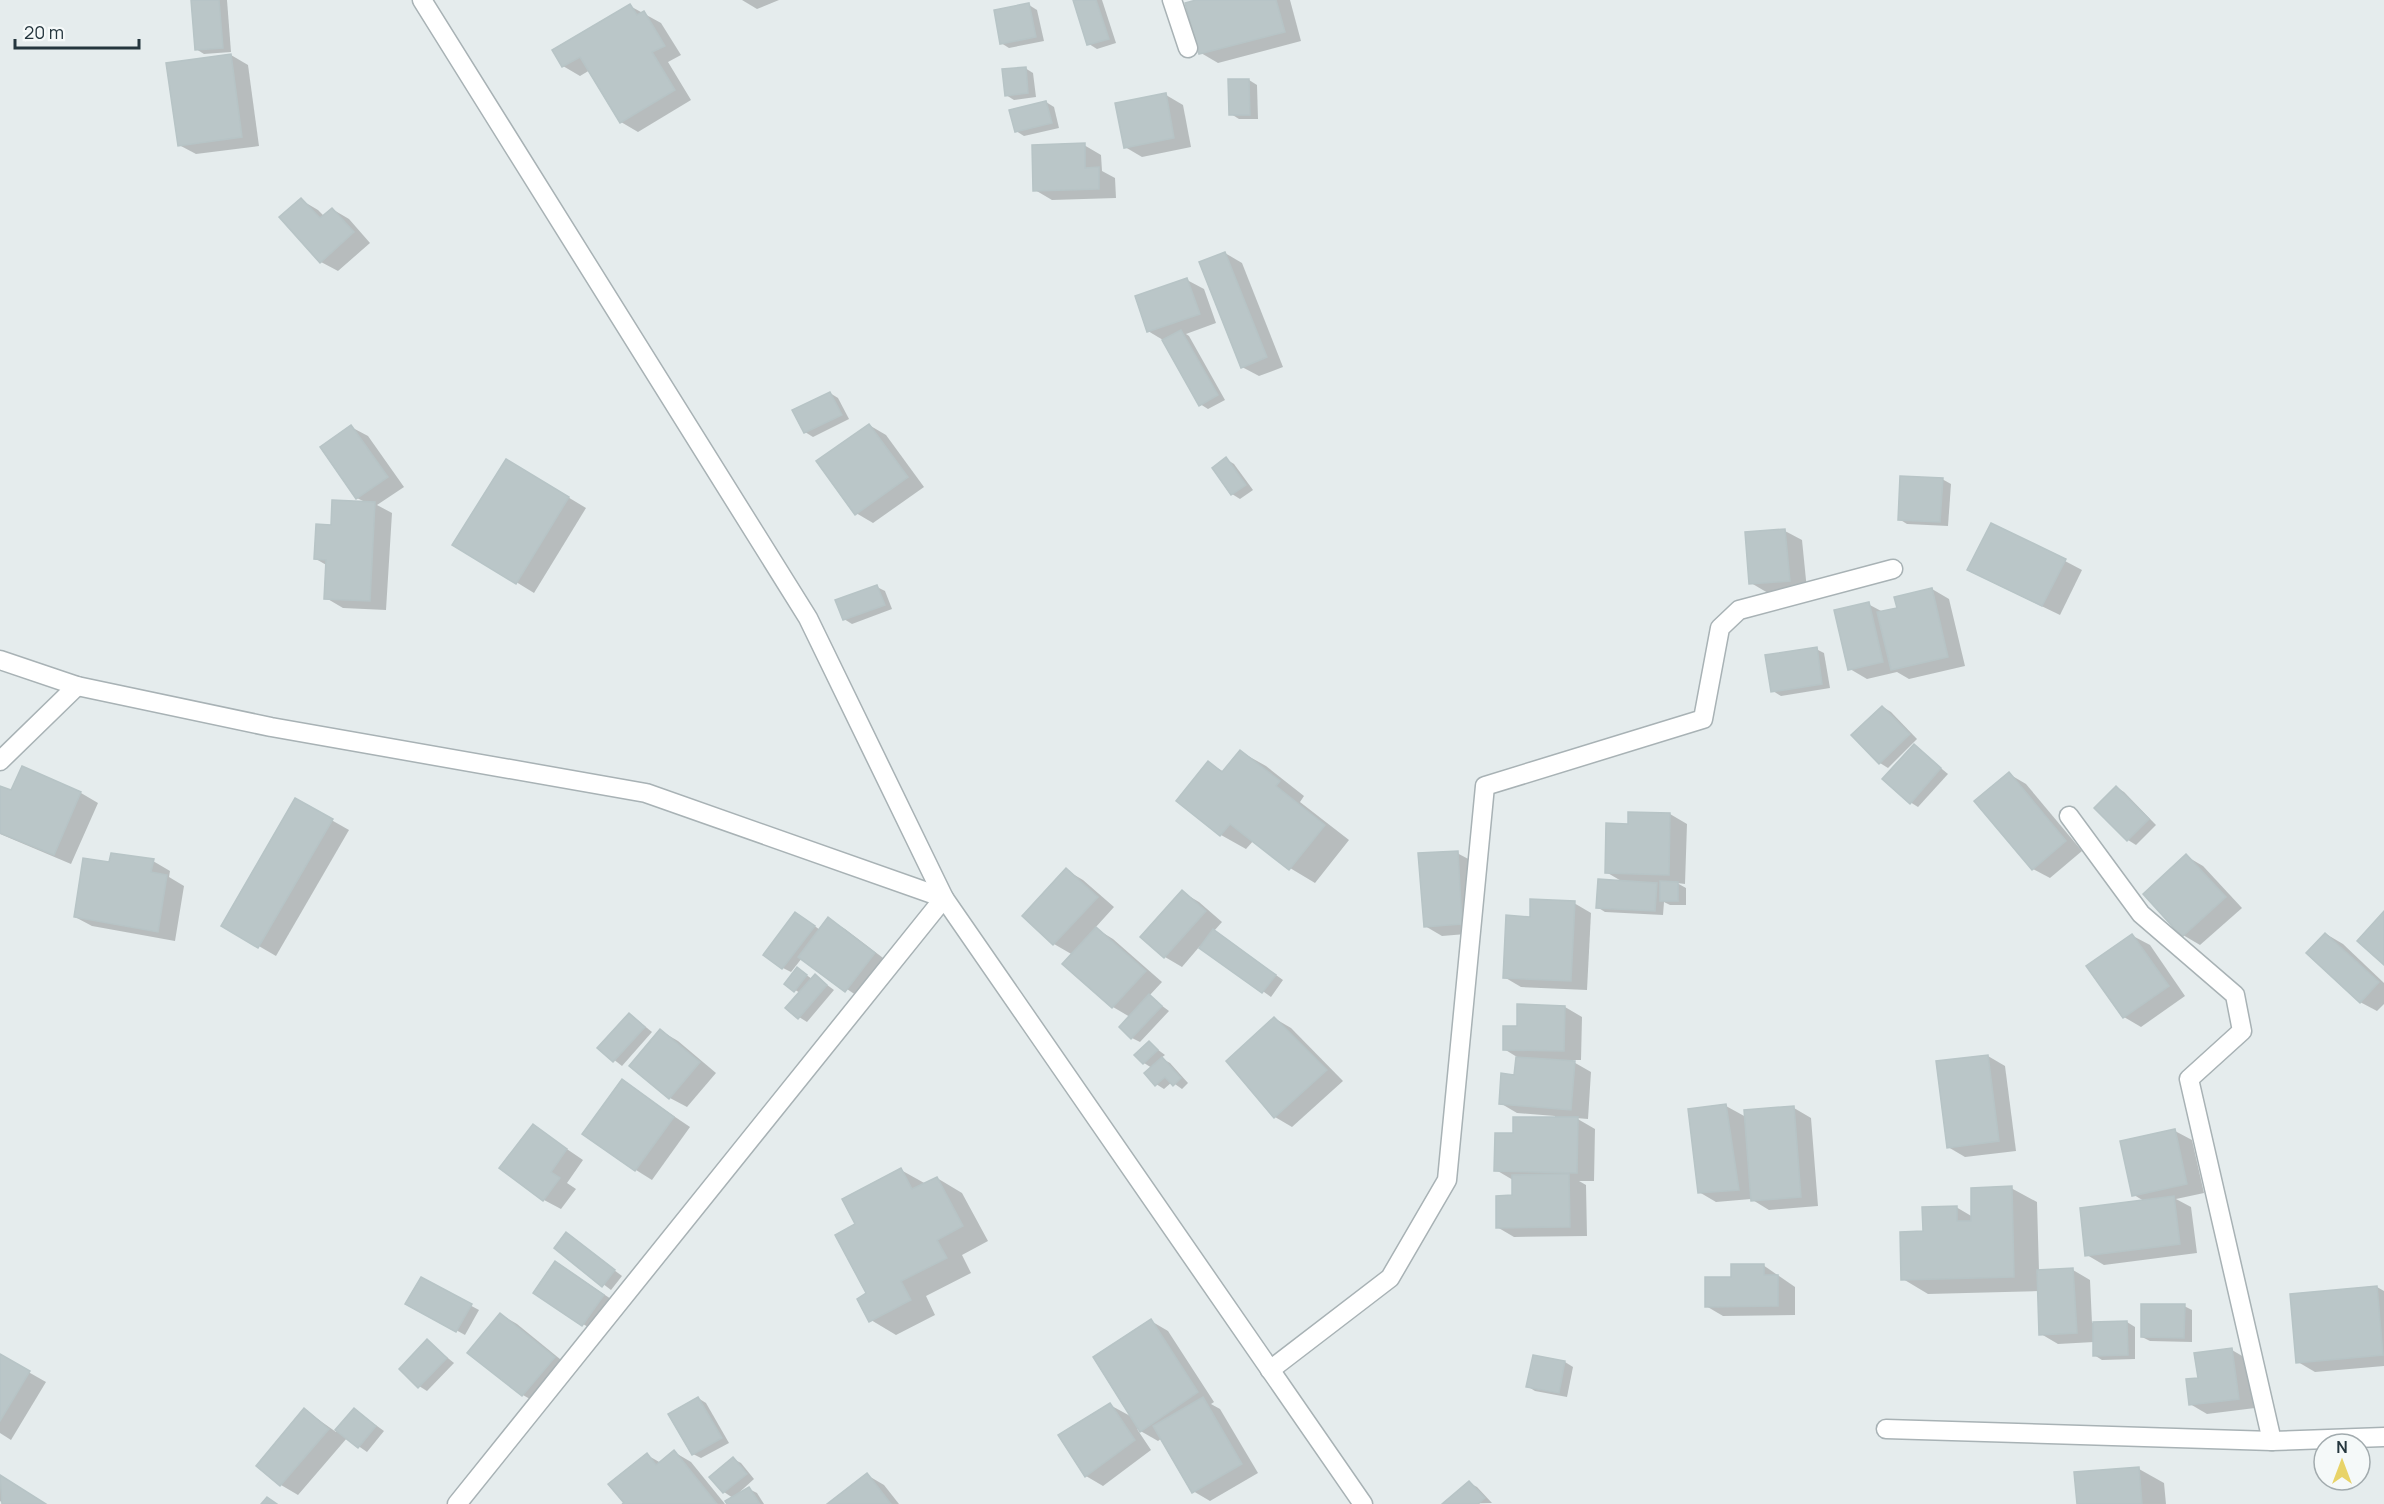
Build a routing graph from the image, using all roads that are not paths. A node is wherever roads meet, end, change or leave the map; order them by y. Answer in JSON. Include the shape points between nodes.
{"nodes":[{"id":1,"x":422,"y":0,"type":"edge"},
{"id":2,"x":1172,"y":0,"type":"edge"},
{"id":3,"x":1188,"y":48,"type":"dead end"},
{"id":4,"x":1893,"y":569,"type":"dead end"},
{"id":5,"x":0,"y":660,"type":"edge"},
{"id":6,"x":77,"y":686,"type":"junction"},
{"id":7,"x":0,"y":760,"type":"edge"},
{"id":8,"x":2069,"y":816,"type":"dead end"},
{"id":9,"x":944,"y":898,"type":"junction"},
{"id":10,"x":1270,"y":1370,"type":"junction"},
{"id":11,"x":1886,"y":1429,"type":"dead end"},
{"id":12,"x":2384,"y":1437,"type":"edge"},
{"id":13,"x":2272,"y":1441,"type":"junction"},
{"id":14,"x":458,"y":1504,"type":"edge"},
{"id":15,"x":1363,"y":1504,"type":"edge"}],
"edges":[{"from":1,"to":9,"type":"street","via":[[808,618]]},
{"from":2,"to":3,"type":"street"},
{"from":4,"to":10,"type":"street","via":[[1739,610],[1720,628],[1703,719],[1485,786],[1447,1180],[1389,1278]]},
{"from":5,"to":6,"type":"street"},
{"from":6,"to":7,"type":"street"},
{"from":6,"to":9,"type":"street","via":[[271,727],[646,793]]},
{"from":8,"to":13,"type":"street","via":[[2141,914],[2235,995],[2242,1031],[2189,1079]]},
{"from":9,"to":10,"type":"street"},
{"from":9,"to":14,"type":"street"},
{"from":10,"to":15,"type":"street"},
{"from":11,"to":13,"type":"street"},
{"from":12,"to":13,"type":"street"}]}
